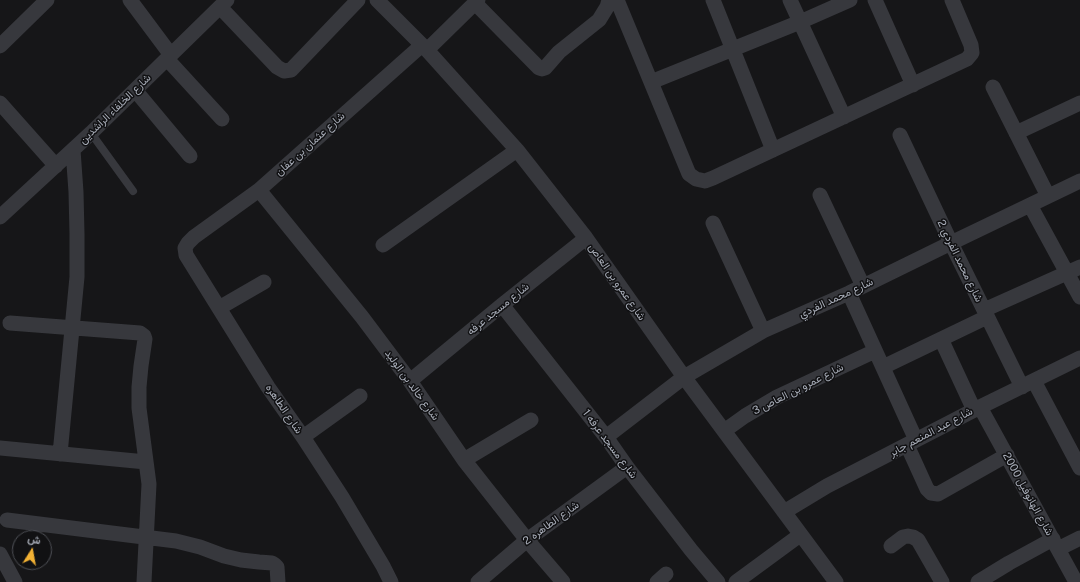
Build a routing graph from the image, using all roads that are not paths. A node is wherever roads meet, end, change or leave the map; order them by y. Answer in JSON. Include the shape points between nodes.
{"nodes":[{"id":1,"x":47,"y":0,"type":"edge"},
{"id":2,"x":130,"y":0,"type":"edge"},
{"id":3,"x":358,"y":0,"type":"edge"},
{"id":4,"x":377,"y":0,"type":"edge"},
{"id":5,"x":609,"y":0,"type":"edge"},
{"id":6,"x":617,"y":0,"type":"edge"},
{"id":7,"x":713,"y":0,"type":"edge"},
{"id":8,"x":790,"y":0,"type":"edge"},
{"id":9,"x":850,"y":0,"type":"edge"},
{"id":10,"x":875,"y":0,"type":"edge"},
{"id":11,"x":952,"y":0,"type":"edge"},
{"id":12,"x":476,"y":1,"type":"edge"},
{"id":13,"x":224,"y":3,"type":"edge"},
{"id":14,"x":800,"y":22,"type":"junction"},
{"id":15,"x":0,"y":46,"type":"edge"},
{"id":16,"x":424,"y":48,"type":"junction"},
{"id":17,"x":733,"y":50,"type":"junction"},
{"id":18,"x":169,"y":57,"type":"junction"},
{"id":19,"x":651,"y":82,"type":"junction"},
{"id":20,"x":913,"y":85,"type":"junction"},
{"id":21,"x":994,"y":87,"type":"dead end"},
{"id":22,"x":135,"y":90,"type":"junction"},
{"id":23,"x":0,"y":103,"type":"edge"},
{"id":24,"x":1080,"y":103,"type":"edge"},
{"id":25,"x":844,"y":117,"type":"junction"},
{"id":26,"x":222,"y":119,"type":"dead end"},
{"id":27,"x":91,"y":133,"type":"junction"},
{"id":28,"x":1016,"y":133,"type":"junction"},
{"id":29,"x":900,"y":135,"type":"dead end"},
{"id":30,"x":73,"y":150,"type":"junction"},
{"id":31,"x":517,"y":150,"type":"junction"},
{"id":32,"x":773,"y":150,"type":"junction"},
{"id":33,"x":190,"y":156,"type":"dead end"},
{"id":34,"x":56,"y":166,"type":"junction"},
{"id":35,"x":1080,"y":181,"type":"edge"},
{"id":36,"x":259,"y":190,"type":"junction"},
{"id":37,"x":133,"y":191,"type":"dead end"},
{"id":38,"x":820,"y":195,"type":"dead end"},
{"id":39,"x":1048,"y":196,"type":"junction"},
{"id":40,"x":1030,"y":205,"type":"junction"},
{"id":41,"x":3,"y":209,"type":"edge"},
{"id":42,"x":713,"y":223,"type":"dead end"},
{"id":43,"x":194,"y":237,"type":"joint"},
{"id":44,"x":586,"y":238,"type":"junction"},
{"id":45,"x":951,"y":242,"type":"junction"},
{"id":46,"x":383,"y":245,"type":"dead end"},
{"id":47,"x":1073,"y":270,"type":"edge"},
{"id":48,"x":264,"y":282,"type":"dead end"},
{"id":49,"x":863,"y":286,"type":"junction"},
{"id":50,"x":849,"y":293,"type":"junction"},
{"id":51,"x":1080,"y":297,"type":"edge"},
{"id":52,"x":502,"y":305,"type":"junction"},
{"id":53,"x":219,"y":308,"type":"junction"},
{"id":54,"x":986,"y":314,"type":"junction"},
{"id":55,"x":10,"y":322,"type":"dead end"},
{"id":56,"x":72,"y":328,"type":"junction"},
{"id":57,"x":764,"y":331,"type":"junction"},
{"id":58,"x":941,"y":339,"type":"junction"},
{"id":59,"x":875,"y":351,"type":"junction"},
{"id":60,"x":1080,"y":358,"type":"edge"},
{"id":61,"x":883,"y":367,"type":"junction"},
{"id":62,"x":684,"y":377,"type":"junction"},
{"id":63,"x":410,"y":381,"type":"junction"},
{"id":64,"x":1028,"y":384,"type":"junction"},
{"id":65,"x":360,"y":396,"type":"dead end"},
{"id":66,"x":977,"y":408,"type":"junction"},
{"id":67,"x":531,"y":420,"type":"dead end"},
{"id":68,"x":724,"y":431,"type":"junction"},
{"id":69,"x":303,"y":437,"type":"junction"},
{"id":70,"x":606,"y":437,"type":"junction"},
{"id":71,"x":912,"y":442,"type":"junction"},
{"id":72,"x":0,"y":448,"type":"edge"},
{"id":73,"x":60,"y":454,"type":"junction"},
{"id":74,"x":1007,"y":455,"type":"junction"},
{"id":75,"x":464,"y":460,"type":"junction"},
{"id":76,"x":146,"y":462,"type":"junction"},
{"id":77,"x":627,"y":468,"type":"junction"},
{"id":78,"x":1080,"y":468,"type":"edge"},
{"id":79,"x":784,"y":512,"type":"junction"},
{"id":80,"x":7,"y":520,"type":"dead end"},
{"id":81,"x":800,"y":535,"type":"junction"},
{"id":82,"x":147,"y":537,"type":"junction"},
{"id":83,"x":1080,"y":538,"type":"edge"},
{"id":84,"x":526,"y":540,"type":"junction"},
{"id":85,"x":1056,"y":544,"type":"junction"},
{"id":86,"x":891,"y":546,"type":"dead end"},
{"id":87,"x":0,"y":554,"type":"edge"},
{"id":88,"x":15,"y":582,"type":"edge"},
{"id":89,"x":144,"y":582,"type":"edge"},
{"id":90,"x":278,"y":582,"type":"edge"},
{"id":91,"x":391,"y":582,"type":"edge"},
{"id":92,"x":478,"y":582,"type":"edge"},
{"id":93,"x":563,"y":582,"type":"edge"},
{"id":94,"x":718,"y":582,"type":"edge"},
{"id":95,"x":736,"y":582,"type":"edge"},
{"id":96,"x":836,"y":582,"type":"edge"},
{"id":97,"x":942,"y":582,"type":"edge"},
{"id":98,"x":978,"y":582,"type":"edge"},
{"id":99,"x":1076,"y":582,"type":"edge"}],
"edges":[{"from":1,"to":15,"type":"street"},
{"from":2,"to":18,"type":"street"},
{"from":3,"to":13,"type":"street","via":[[291,70],[277,67]]},
{"from":4,"to":16,"type":"street","name":"شارع عمرو بن العاص"},
{"from":5,"to":12,"type":"street","via":[[599,20],[559,52],[545,68],[539,68]]},
{"from":6,"to":19,"type":"street"},
{"from":7,"to":17,"type":"street"},
{"from":8,"to":14,"type":"street"},
{"from":9,"to":14,"type":"street"},
{"from":10,"to":20,"type":"street"},
{"from":11,"to":20,"type":"street","via":[[972,45],[972,53],[967,59]]},
{"from":12,"to":16,"type":"street","name":"شارع عثمان بن عفان"},
{"from":13,"to":18,"type":"street","name":"شارع الخلفاء الراشدين"},
{"from":14,"to":17,"type":"street"},
{"from":14,"to":25,"type":"street"},
{"from":16,"to":31,"type":"street","name":"شارع عمرو بن العاص"},
{"from":16,"to":36,"type":"street","name":"شارع عثمان بن عفان"},
{"from":17,"to":19,"type":"street"},
{"from":17,"to":32,"type":"street"},
{"from":18,"to":22,"type":"street","name":"شارع الخلفاء الراشدين"},
{"from":18,"to":26,"type":"street"},
{"from":19,"to":32,"type":"street","via":[[689,174],[696,179],[705,181],[714,178]]},
{"from":20,"to":25,"type":"street"},
{"from":21,"to":28,"type":"street"},
{"from":22,"to":27,"type":"street","name":"شارع الخلفاء الراشدين"},
{"from":22,"to":33,"type":"street"},
{"from":23,"to":34,"type":"street"},
{"from":24,"to":28,"type":"street"},
{"from":25,"to":32,"type":"street"},
{"from":27,"to":30,"type":"street","name":"شارع الخلفاء الراشدين"},
{"from":27,"to":37,"type":"lane"},
{"from":28,"to":39,"type":"street"},
{"from":29,"to":45,"type":"street","name":"شارع محمد الفردي 2"},
{"from":30,"to":34,"type":"street","name":"شارع الخلفاء الراشدين"},
{"from":30,"to":56,"type":"street","via":[[77,234]]},
{"from":31,"to":44,"type":"street","name":"شارع عمرو بن العاص"},
{"from":31,"to":46,"type":"street"},
{"from":34,"to":41,"type":"street","name":"شارع الخلفاء الراشدين"},
{"from":35,"to":39,"type":"street","name":"شارع محمد الفردي"},
{"from":36,"to":43,"type":"street","name":"شارع عثمان بن عفان"},
{"from":36,"to":63,"type":"street","name":"شارع خالد بن الوليد"},
{"from":38,"to":49,"type":"street"},
{"from":39,"to":40,"type":"street","name":"شارع محمد الفردي"},
{"from":40,"to":45,"type":"street","name":"شارع محمد الفردي"},
{"from":40,"to":47,"type":"street"},
{"from":42,"to":57,"type":"street"},
{"from":43,"to":53,"type":"street","name":"شارع الطاهره","via":[[185,248],[186,255]]},
{"from":44,"to":52,"type":"street","name":"شارع مسجد عرفه"},
{"from":44,"to":62,"type":"street","name":"شارع عمرو بن العاص"},
{"from":45,"to":49,"type":"street","name":"شارع محمد الفردي"},
{"from":45,"to":54,"type":"street","name":"شارع محمد الفردي 2"},
{"from":47,"to":51,"type":"street"},
{"from":47,"to":54,"type":"street"},
{"from":48,"to":53,"type":"street"},
{"from":49,"to":50,"type":"street","name":"شارع محمد الفردي"},
{"from":50,"to":57,"type":"street","name":"شارع محمد الفردي"},
{"from":50,"to":59,"type":"street"},
{"from":52,"to":63,"type":"street","name":"شارع مسجد عرفه"},
{"from":52,"to":70,"type":"street","name":"شارع مسجد عرفه 1"},
{"from":53,"to":69,"type":"street","name":"شارع الطاهره","via":[[268,387]]},
{"from":54,"to":58,"type":"street"},
{"from":54,"to":64,"type":"street","name":"شارع محمد الفردي 2"},
{"from":55,"to":56,"type":"street"},
{"from":56,"to":73,"type":"street"},
{"from":56,"to":76,"type":"street","via":[[144,336],[139,408]]},
{"from":57,"to":62,"type":"street","name":"شارع محمد الفردي"},
{"from":58,"to":61,"type":"street"},
{"from":58,"to":66,"type":"street","name":"شارع الهانوفيل 2000"},
{"from":59,"to":61,"type":"street"},
{"from":59,"to":68,"type":"street","name":"شارع عمرو بن العاص 3","via":[[777,397]]},
{"from":60,"to":64,"type":"street","name":"شارع عبد المنعم جابر"},
{"from":61,"to":71,"type":"street"},
{"from":62,"to":68,"type":"street","name":"شارع عمرو بن العاص"},
{"from":62,"to":70,"type":"street","name":"شارع محمد الفردي"},
{"from":63,"to":75,"type":"street","name":"شارع خالد بن الوليد"},
{"from":64,"to":66,"type":"street","name":"شارع عبد المنعم جابر"},
{"from":64,"to":78,"type":"street","name":"شارع محمد الفردي 2"},
{"from":65,"to":69,"type":"street"},
{"from":66,"to":71,"type":"street","name":"شارع عبد المنعم جابر"},
{"from":66,"to":74,"type":"street","name":"شارع الهانوفيل 2000"},
{"from":67,"to":75,"type":"street"},
{"from":68,"to":79,"type":"street","name":"شارع عمرو بن العاص"},
{"from":69,"to":91,"type":"street","name":"شارع الطاهره","via":[[342,497]]},
{"from":70,"to":77,"type":"street","name":"شارع مسجد عرفه 1"},
{"from":71,"to":74,"type":"street","via":[[927,489],[938,494]]},
{"from":71,"to":79,"type":"street","name":"شارع عبد المنعم جابر","via":[[827,486]]},
{"from":72,"to":73,"type":"street"},
{"from":73,"to":76,"type":"street"},
{"from":74,"to":85,"type":"street","name":"شارع الهانوفيل 2000"},
{"from":75,"to":84,"type":"street","name":"شارع خالد بن الوليد"},
{"from":76,"to":82,"type":"street","via":[[149,484]]},
{"from":77,"to":84,"type":"street","name":"شارع الطاهره 2"},
{"from":77,"to":94,"type":"street","name":"شارع مسجد عرفه 1"},
{"from":79,"to":81,"type":"street","name":"شارع عمرو بن العاص"},
{"from":80,"to":82,"type":"street"},
{"from":81,"to":95,"type":"street"},
{"from":81,"to":96,"type":"street","name":"شارع عمرو بن العاص"},
{"from":82,"to":89,"type":"street"},
{"from":82,"to":90,"type":"street","via":[[176,541],[241,560],[275,564]]},
{"from":83,"to":85,"type":"street"},
{"from":84,"to":92,"type":"street","name":"شارع الطاهره 2"},
{"from":84,"to":93,"type":"street","name":"شارع خالد بن الوليد"},
{"from":85,"to":98,"type":"street","via":[[1009,563]]},
{"from":85,"to":99,"type":"street","name":"شارع الهانوفيل 2000"},
{"from":86,"to":97,"type":"street","via":[[903,537],[914,537]]},
{"from":87,"to":88,"type":"street"}]}
